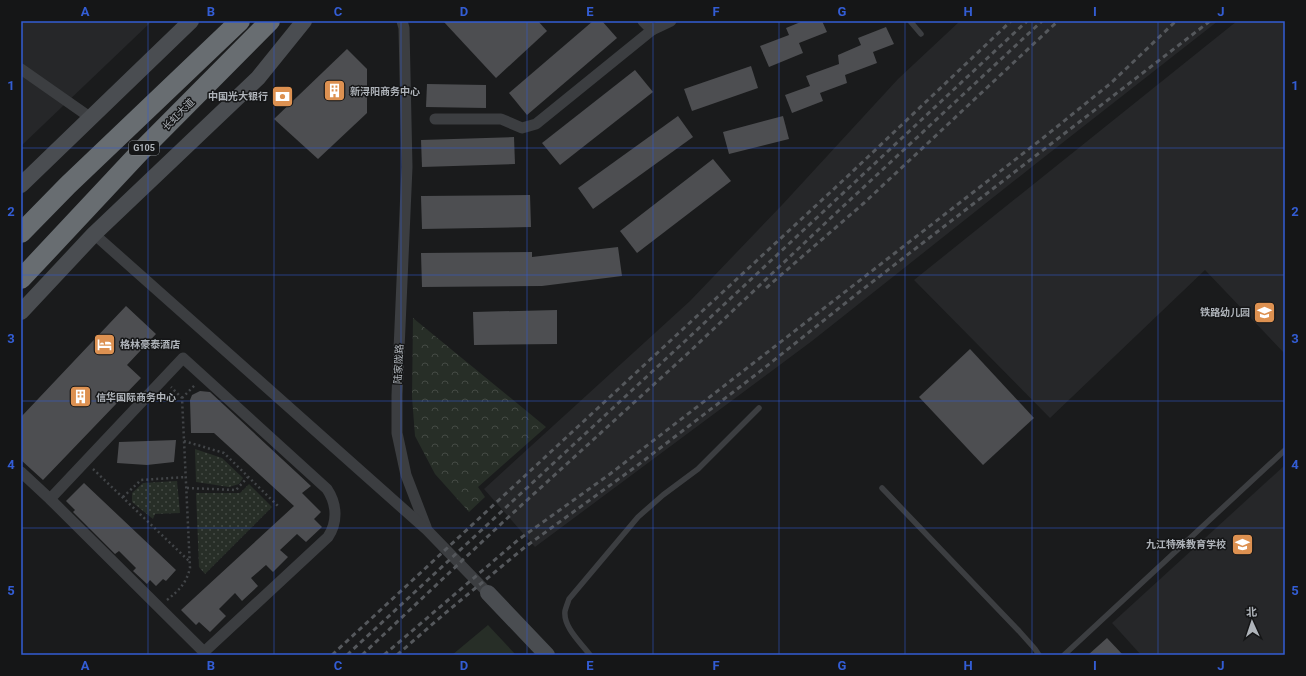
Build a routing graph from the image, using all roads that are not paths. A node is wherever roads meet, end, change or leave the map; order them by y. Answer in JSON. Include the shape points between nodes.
{"nodes":[{"id":1,"x":191,"y":21,"type":"edge"},
{"id":2,"x":240,"y":21,"type":"edge"},
{"id":3,"x":270,"y":21,"type":"edge"},
{"id":4,"x":304,"y":21,"type":"edge"},
{"id":5,"x":402,"y":21,"type":"edge"},
{"id":6,"x":643,"y":21,"type":"edge"},
{"id":7,"x":670,"y":21,"type":"edge"},
{"id":8,"x":910,"y":21,"type":"edge"},
{"id":9,"x":652,"y":30,"type":"junction"},
{"id":10,"x":921,"y":34,"type":"dead end"},
{"id":11,"x":21,"y":69,"type":"edge"},
{"id":12,"x":91,"y":118,"type":"junction"},
{"id":13,"x":435,"y":119,"type":"dead end"},
{"id":14,"x":21,"y":185,"type":"edge"},
{"id":15,"x":21,"y":233,"type":"edge"},
{"id":16,"x":94,"y":234,"type":"junction"},
{"id":17,"x":21,"y":279,"type":"edge"},
{"id":18,"x":21,"y":312,"type":"edge"},
{"id":19,"x":758,"y":408,"type":"dead end"},
{"id":20,"x":1285,"y":450,"type":"edge"},
{"id":21,"x":21,"y":472,"type":"edge"},
{"id":22,"x":882,"y":488,"type":"dead end"},
{"id":23,"x":50,"y":499,"type":"junction"},
{"id":24,"x":427,"y":530,"type":"junction"},
{"id":25,"x":488,"y":593,"type":"joint"},
{"id":26,"x":547,"y":655,"type":"edge"},
{"id":27,"x":590,"y":655,"type":"edge"},
{"id":28,"x":1039,"y":655,"type":"edge"},
{"id":29,"x":1064,"y":655,"type":"edge"}],
"edges":[{"from":1,"to":12,"type":"street"},
{"from":2,"to":15,"type":"highway","number":"G105"},
{"from":3,"to":17,"type":"highway","name":"长虹大道","number":"G105"},
{"from":4,"to":16,"type":"street","via":[[258,78]]},
{"from":5,"to":24,"type":"street","name":"陆家陇路","via":[[407,167],[397,433],[406,475]]},
{"from":6,"to":9,"type":"street"},
{"from":7,"to":9,"type":"street"},
{"from":8,"to":10,"type":"lane"},
{"from":9,"to":13,"type":"street","via":[[536,124],[522,128],[501,119]]},
{"from":11,"to":12,"type":"street"},
{"from":12,"to":14,"type":"street"},
{"from":16,"to":18,"type":"street"},
{"from":16,"to":24,"type":"street"},
{"from":19,"to":27,"type":"lane","via":[[698,469],[663,495],[638,518],[570,599],[565,611],[567,622]]},
{"from":20,"to":29,"type":"lane"},
{"from":21,"to":23,"type":"street"},
{"from":22,"to":28,"type":"lane"},
{"from":23,"to":23,"type":"street","via":[[204,652],[328,537],[335,520],[334,504],[327,489],[183,358]]},
{"from":24,"to":25,"type":"street","name":"陆家陇路"},
{"from":25,"to":26,"type":"street","name":"陆家陇路"}]}
